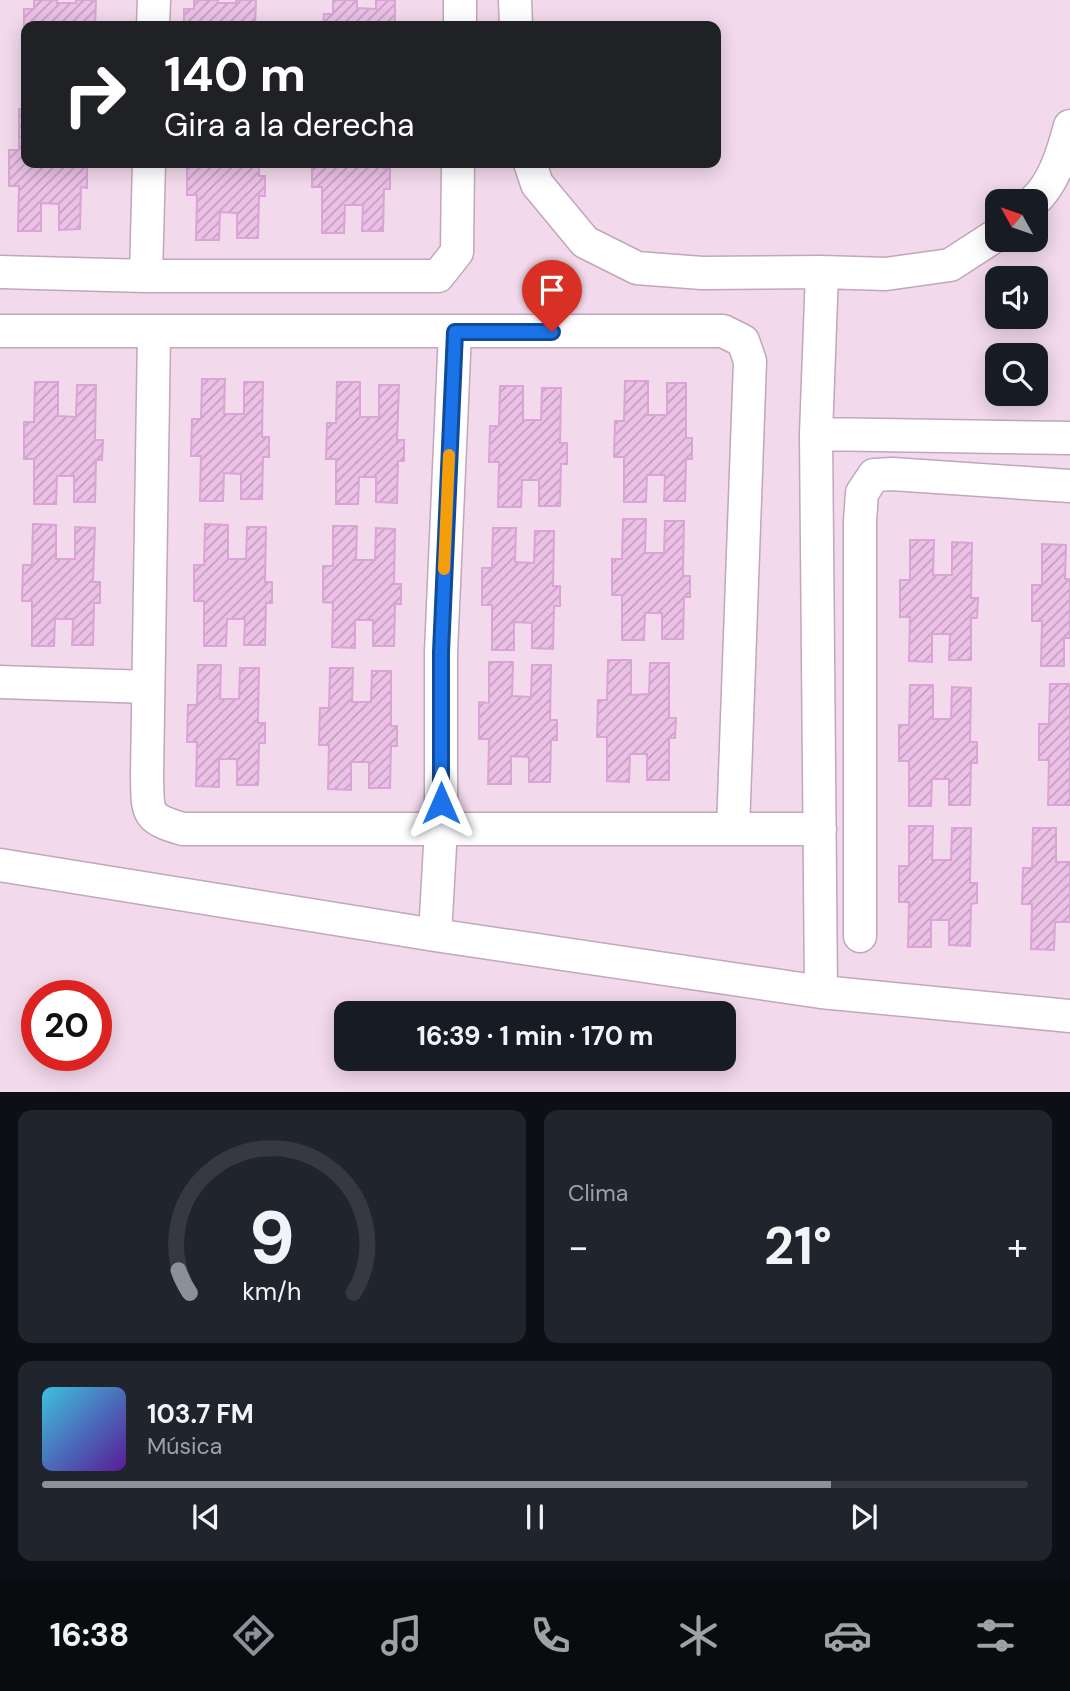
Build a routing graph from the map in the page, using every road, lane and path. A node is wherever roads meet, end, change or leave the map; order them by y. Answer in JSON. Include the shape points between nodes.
{"nodes":[{"id":1,"x":153,"y":0,"type":"edge"},
{"id":2,"x":460,"y":0,"type":"edge"},
{"id":3,"x":515,"y":0,"type":"edge"},
{"id":4,"x":153,"y":21,"type":"edge"},
{"id":5,"x":460,"y":21,"type":"edge"},
{"id":6,"x":516,"y":21,"type":"edge"},
{"id":7,"x":1070,"y":126,"type":"edge"},
{"id":8,"x":149,"y":168,"type":"edge"},
{"id":9,"x":458,"y":168,"type":"edge"},
{"id":10,"x":532,"y":168,"type":"edge"},
{"id":11,"x":1045,"y":189,"type":"edge"},
{"id":12,"x":985,"y":242,"type":"edge"},
{"id":13,"x":0,"y":272,"type":"edge"},
{"id":14,"x":821,"y":272,"type":"junction"},
{"id":15,"x":146,"y":276,"type":"junction"},
{"id":16,"x":0,"y":331,"type":"edge"},
{"id":17,"x":455,"y":332,"type":"junction"},
{"id":18,"x":154,"y":333,"type":"junction"},
{"id":19,"x":816,"y":434,"type":"junction"},
{"id":20,"x":1019,"y":437,"type":"junction"},
{"id":21,"x":1070,"y":438,"type":"edge"},
{"id":22,"x":1017,"y":482,"type":"junction"},
{"id":23,"x":1070,"y":486,"type":"edge"},
{"id":24,"x":0,"y":682,"type":"edge"},
{"id":25,"x":148,"y":687,"type":"junction"},
{"id":26,"x":441,"y":828,"type":"junction"},
{"id":27,"x":820,"y":829,"type":"junction"},
{"id":28,"x":733,"y":830,"type":"junction"},
{"id":29,"x":0,"y":865,"type":"edge"},
{"id":30,"x":435,"y":934,"type":"junction"},
{"id":31,"x":860,"y":936,"type":"dead end"},
{"id":32,"x":821,"y":992,"type":"junction"},
{"id":33,"x":1070,"y":1016,"type":"edge"}],
"edges":[{"from":1,"to":4,"type":"street"},
{"from":2,"to":5,"type":"street"},
{"from":3,"to":6,"type":"street"},
{"from":7,"to":11,"type":"street"},
{"from":8,"to":15,"type":"street"},
{"from":9,"to":15,"type":"street","via":[[457,252],[438,276]]},
{"from":10,"to":14,"type":"street","via":[[537,184],[585,242],[637,268],[702,273]]},
{"from":12,"to":14,"type":"street","via":[[950,265],[887,274]]},
{"from":13,"to":15,"type":"street"},
{"from":14,"to":19,"type":"street"},
{"from":16,"to":18,"type":"street"},
{"from":17,"to":18,"type":"street"},
{"from":17,"to":26,"type":"street","via":[[441,652]]},
{"from":17,"to":28,"type":"street","via":[[723,331],[743,341],[750,362]]},
{"from":18,"to":25,"type":"street"},
{"from":19,"to":20,"type":"street"},
{"from":19,"to":27,"type":"street"},
{"from":20,"to":21,"type":"street"},
{"from":20,"to":22,"type":"street"},
{"from":22,"to":23,"type":"street"},
{"from":22,"to":31,"type":"street","via":[[874,475],[862,493]]},
{"from":24,"to":25,"type":"street"},
{"from":25,"to":26,"type":"street","via":[[148,808],[158,822],[183,830]]},
{"from":26,"to":28,"type":"street"},
{"from":26,"to":30,"type":"street"},
{"from":27,"to":28,"type":"street"},
{"from":27,"to":32,"type":"street"},
{"from":29,"to":30,"type":"street"},
{"from":30,"to":32,"type":"street"},
{"from":32,"to":33,"type":"street"}]}
